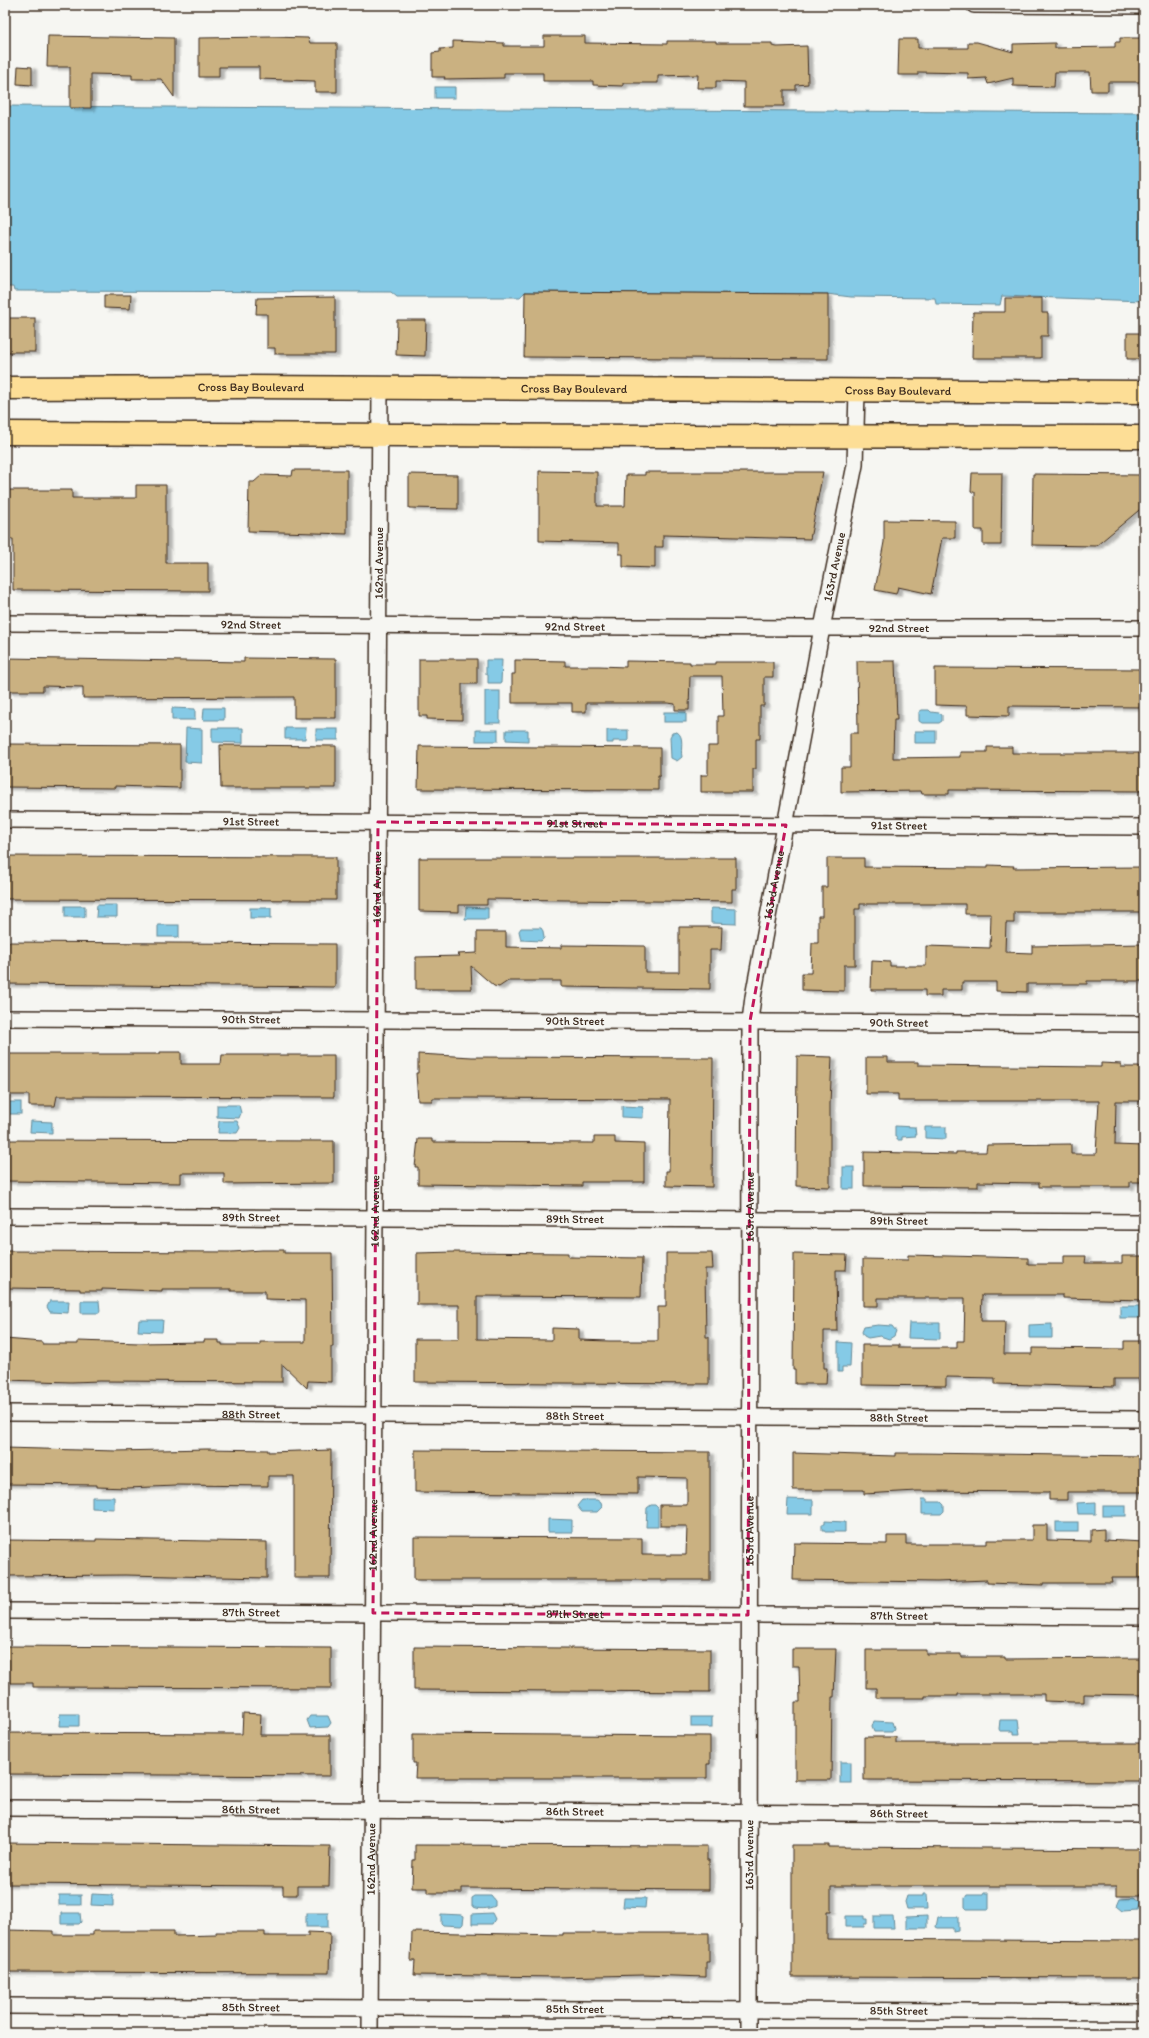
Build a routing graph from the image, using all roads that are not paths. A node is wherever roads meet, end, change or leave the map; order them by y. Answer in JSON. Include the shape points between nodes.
{"nodes":[{"id":1,"x":974,"y":5,"type":"edge"},
{"id":2,"x":1144,"y":6,"type":"edge"},
{"id":3,"x":5,"y":388,"type":"edge"},
{"id":4,"x":380,"y":388,"type":"junction"},
{"id":5,"x":857,"y":391,"type":"junction"},
{"id":6,"x":1144,"y":392,"type":"edge"},
{"id":7,"x":5,"y":433,"type":"edge"},
{"id":8,"x":380,"y":434,"type":"junction"},
{"id":9,"x":1144,"y":437,"type":"edge"},
{"id":10,"x":857,"y":438,"type":"junction"},
{"id":11,"x":5,"y":623,"type":"edge"},
{"id":12,"x":379,"y":625,"type":"junction"},
{"id":13,"x":822,"y":628,"type":"junction"},
{"id":14,"x":1144,"y":628,"type":"edge"},
{"id":15,"x":5,"y":820,"type":"edge"},
{"id":16,"x":378,"y":822,"type":"junction"},
{"id":17,"x":786,"y":825,"type":"junction"},
{"id":18,"x":1144,"y":827,"type":"edge"},
{"id":19,"x":5,"y":1018,"type":"edge"},
{"id":20,"x":376,"y":1020,"type":"junction"},
{"id":21,"x":750,"y":1021,"type":"junction"},
{"id":22,"x":1144,"y":1024,"type":"edge"},
{"id":23,"x":5,"y":1216,"type":"edge"},
{"id":24,"x":375,"y":1219,"type":"junction"},
{"id":25,"x":750,"y":1220,"type":"junction"},
{"id":26,"x":1144,"y":1222,"type":"edge"},
{"id":27,"x":5,"y":1413,"type":"edge"},
{"id":28,"x":374,"y":1415,"type":"junction"},
{"id":29,"x":748,"y":1417,"type":"junction"},
{"id":30,"x":1144,"y":1419,"type":"edge"},
{"id":31,"x":5,"y":1611,"type":"edge"},
{"id":32,"x":372,"y":1613,"type":"junction"},
{"id":33,"x":748,"y":1615,"type":"junction"},
{"id":34,"x":1144,"y":1617,"type":"edge"},
{"id":35,"x":5,"y":1808,"type":"edge"},
{"id":36,"x":371,"y":1810,"type":"junction"},
{"id":37,"x":748,"y":1812,"type":"junction"},
{"id":38,"x":1144,"y":1815,"type":"edge"},
{"id":39,"x":5,"y":2006,"type":"edge"},
{"id":40,"x":370,"y":2008,"type":"junction"},
{"id":41,"x":749,"y":2010,"type":"junction"},
{"id":42,"x":1144,"y":2012,"type":"edge"},
{"id":43,"x":370,"y":2033,"type":"edge"},
{"id":44,"x":749,"y":2033,"type":"edge"}],
"edges":[{"from":1,"to":2,"type":"street"},
{"from":3,"to":4,"type":"main road","name":"Cross Bay Boulevard"},
{"from":4,"to":5,"type":"main road","name":"Cross Bay Boulevard"},
{"from":4,"to":8,"type":"street","name":"162nd Avenue"},
{"from":5,"to":6,"type":"main road","name":"Cross Bay Boulevard"},
{"from":5,"to":10,"type":"street","name":"163rd Avenue"},
{"from":7,"to":8,"type":"main road"},
{"from":8,"to":10,"type":"main road"},
{"from":8,"to":12,"type":"street","name":"162nd Avenue"},
{"from":9,"to":10,"type":"main road"},
{"from":10,"to":13,"type":"street","name":"163rd Avenue","via":[[855,465]]},
{"from":11,"to":12,"type":"street","name":"92nd Street"},
{"from":12,"to":13,"type":"street","name":"92nd Street"},
{"from":12,"to":16,"type":"street","name":"162nd Avenue"},
{"from":13,"to":14,"type":"street","name":"92nd Street"},
{"from":13,"to":17,"type":"street","name":"163rd Avenue"},
{"from":15,"to":16,"type":"street","name":"91st Street"},
{"from":16,"to":17,"type":"street","name":"91st Street"},
{"from":16,"to":20,"type":"street","name":"162nd Avenue"},
{"from":17,"to":18,"type":"street","name":"91st Street"},
{"from":17,"to":21,"type":"street","name":"163rd Avenue"},
{"from":19,"to":20,"type":"street","name":"90th Street"},
{"from":20,"to":21,"type":"street","name":"90th Street"},
{"from":20,"to":24,"type":"street","name":"162nd Avenue"},
{"from":21,"to":22,"type":"street","name":"90th Street"},
{"from":21,"to":25,"type":"street","name":"163rd Avenue"},
{"from":23,"to":24,"type":"street","name":"89th Street"},
{"from":24,"to":25,"type":"street","name":"89th Street"},
{"from":24,"to":28,"type":"street","name":"162nd Avenue"},
{"from":25,"to":26,"type":"street","name":"89th Street"},
{"from":25,"to":29,"type":"street","name":"163rd Avenue"},
{"from":27,"to":28,"type":"street","name":"88th Street"},
{"from":28,"to":29,"type":"street","name":"88th Street"},
{"from":28,"to":32,"type":"street","name":"162nd Avenue"},
{"from":29,"to":30,"type":"street","name":"88th Street"},
{"from":29,"to":33,"type":"street","name":"163rd Avenue"},
{"from":31,"to":32,"type":"street","name":"87th Street"},
{"from":32,"to":33,"type":"street","name":"87th Street"},
{"from":32,"to":36,"type":"street","name":"162nd Avenue"},
{"from":33,"to":34,"type":"street","name":"87th Street"},
{"from":33,"to":37,"type":"street","name":"163rd Avenue"},
{"from":35,"to":36,"type":"street","name":"86th Street"},
{"from":36,"to":37,"type":"street","name":"86th Street"},
{"from":36,"to":40,"type":"street","name":"162nd Avenue"},
{"from":37,"to":38,"type":"street","name":"86th Street"},
{"from":37,"to":41,"type":"street","name":"163rd Avenue"},
{"from":39,"to":40,"type":"street","name":"85th Street"},
{"from":40,"to":41,"type":"street","name":"85th Street"},
{"from":40,"to":43,"type":"street","name":"162nd Avenue"},
{"from":41,"to":42,"type":"street","name":"85th Street"},
{"from":41,"to":44,"type":"street","name":"163rd Avenue"}]}
